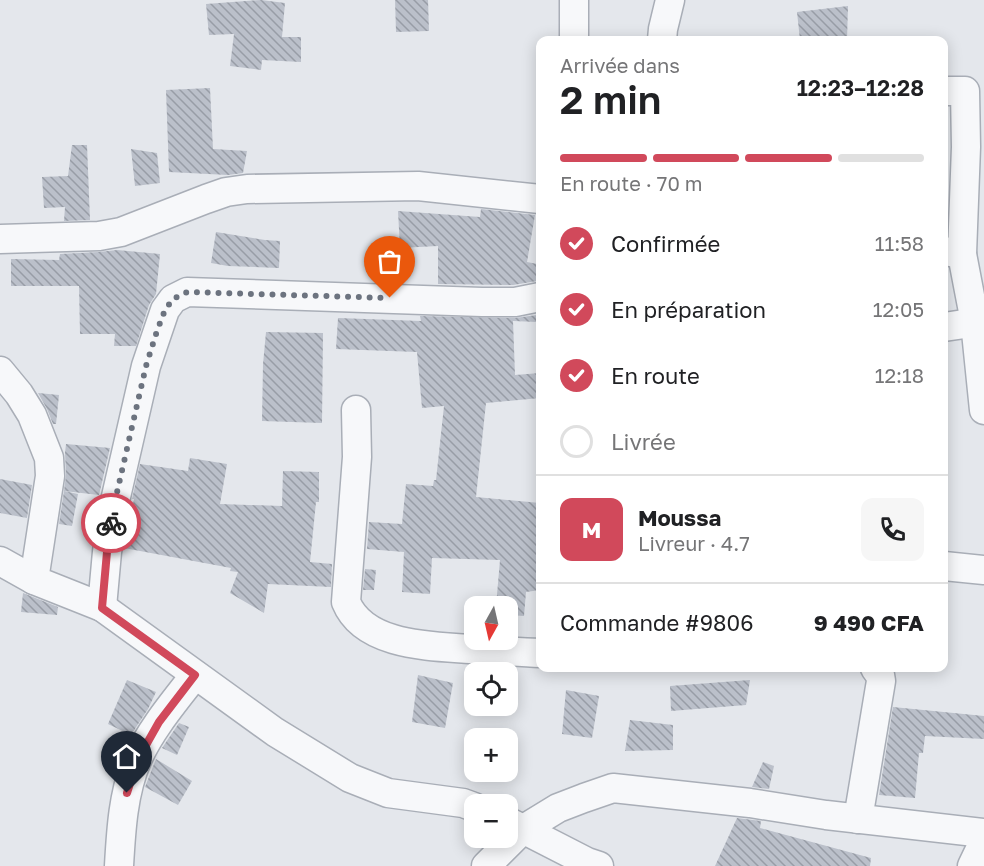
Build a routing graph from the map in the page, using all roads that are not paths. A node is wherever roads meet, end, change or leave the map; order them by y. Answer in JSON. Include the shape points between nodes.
{"nodes":[{"id":1,"x":574,"y":0,"type":"edge"},
{"id":2,"x":670,"y":0,"type":"edge"},
{"id":3,"x":574,"y":36,"type":"edge"},
{"id":4,"x":662,"y":36,"type":"edge"},
{"id":5,"x":964,"y":92,"type":"edge"},
{"id":6,"x":536,"y":199,"type":"edge"},
{"id":7,"x":0,"y":239,"type":"edge"},
{"id":8,"x":953,"y":252,"type":"edge"},
{"id":9,"x":536,"y":298,"type":"edge"},
{"id":10,"x":979,"y":321,"type":"edge"},
{"id":11,"x":948,"y":326,"type":"edge"},
{"id":12,"x":0,"y":371,"type":"edge"},
{"id":13,"x":356,"y":410,"type":"dead end"},
{"id":14,"x":984,"y":410,"type":"edge"},
{"id":15,"x":0,"y":561,"type":"edge"},
{"id":16,"x":948,"y":566,"type":"edge"},
{"id":17,"x":984,"y":570,"type":"edge"},
{"id":18,"x":34,"y":579,"type":"junction"},
{"id":19,"x":102,"y":608,"type":"junction"},
{"id":20,"x":536,"y":653,"type":"edge"},
{"id":21,"x":878,"y":672,"type":"edge"},
{"id":22,"x":195,"y":675,"type":"junction"},
{"id":23,"x":464,"y":803,"type":"edge"},
{"id":24,"x":858,"y":819,"type":"junction"},
{"id":25,"x":518,"y":824,"type":"edge"},
{"id":26,"x":518,"y":827,"type":"edge"},
{"id":27,"x":984,"y":833,"type":"edge"},
{"id":28,"x":984,"y":841,"type":"edge"},
{"id":29,"x":499,"y":848,"type":"edge"},
{"id":30,"x":119,"y":866,"type":"edge"},
{"id":31,"x":486,"y":866,"type":"edge"},
{"id":32,"x":598,"y":866,"type":"edge"},
{"id":33,"x":972,"y":866,"type":"edge"}],
"edges":[{"from":1,"to":3,"type":"street"},
{"from":2,"to":4,"type":"street"},
{"from":5,"to":8,"type":"street","via":[[966,147]]},
{"from":6,"to":7,"type":"street","via":[[418,186],[247,189],[226,192],[121,232]]},
{"from":8,"to":10,"type":"street"},
{"from":9,"to":19,"type":"street","via":[[482,302],[187,292],[173,299],[165,310],[146,366],[115,501]]},
{"from":10,"to":11,"type":"street"},
{"from":10,"to":14,"type":"street"},
{"from":12,"to":18,"type":"street","via":[[32,415],[49,458],[50,476]]},
{"from":13,"to":20,"type":"street","via":[[357,457],[346,602],[349,611],[367,628],[383,636],[419,645]]},
{"from":15,"to":18,"type":"street"},
{"from":16,"to":17,"type":"street"},
{"from":18,"to":19,"type":"street"},
{"from":19,"to":22,"type":"street"},
{"from":21,"to":24,"type":"street","via":[[881,681]]},
{"from":22,"to":23,"type":"street","via":[[275,732],[350,778],[388,793]]},
{"from":22,"to":30,"type":"street","via":[[159,722],[137,761],[127,793]]},
{"from":24,"to":25,"type":"street","via":[[613,789]]},
{"from":24,"to":27,"type":"street"},
{"from":26,"to":32,"type":"street"},
{"from":28,"to":33,"type":"street"},
{"from":29,"to":31,"type":"street"}]}
